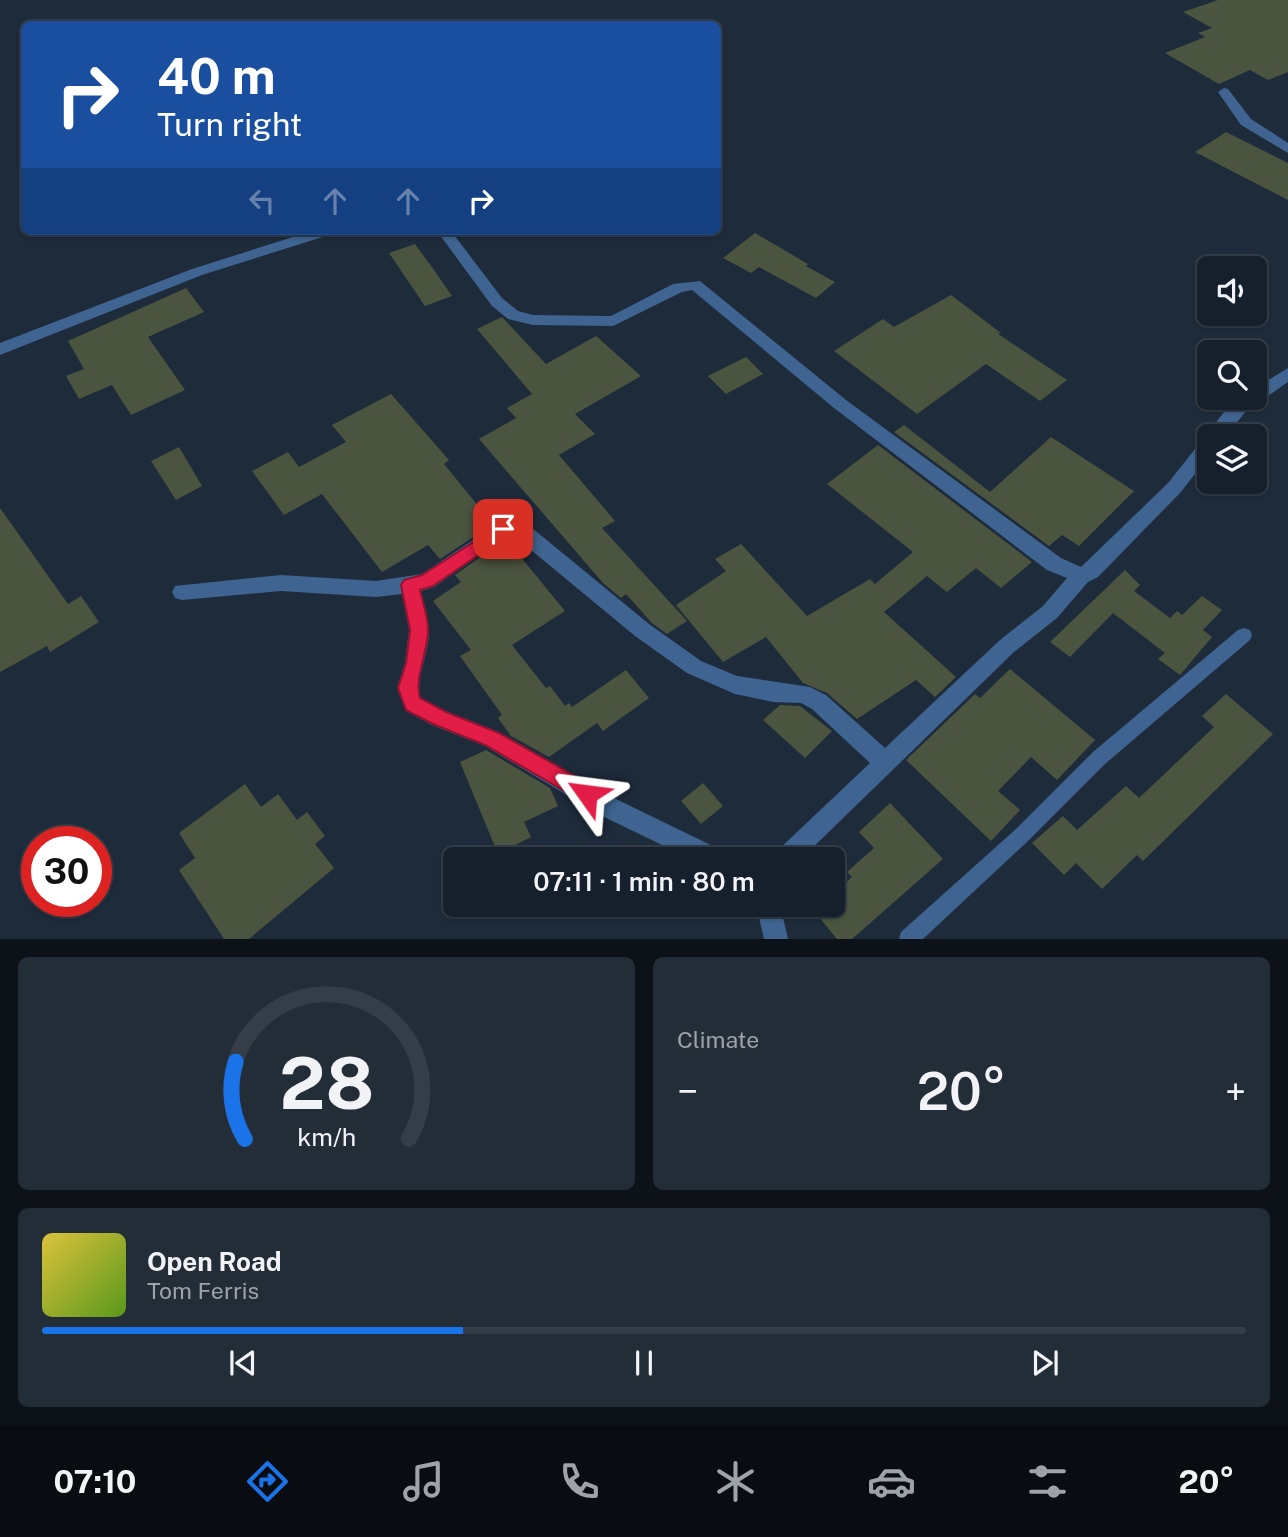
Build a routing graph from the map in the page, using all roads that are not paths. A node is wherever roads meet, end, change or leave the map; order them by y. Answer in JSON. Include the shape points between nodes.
{"nodes":[{"id":1,"x":1224,"y":92,"type":"dead end"},
{"id":2,"x":1288,"y":149,"type":"edge"},
{"id":3,"x":314,"y":235,"type":"edge"},
{"id":4,"x":447,"y":235,"type":"edge"},
{"id":5,"x":0,"y":349,"type":"edge"},
{"id":6,"x":1288,"y":374,"type":"edge"},
{"id":7,"x":1267,"y":388,"type":"edge"},
{"id":8,"x":1238,"y":410,"type":"edge"},
{"id":9,"x":1226,"y":424,"type":"edge"},
{"id":10,"x":1197,"y":459,"type":"edge"},
{"id":11,"x":1081,"y":576,"type":"junction"},
{"id":12,"x":410,"y":585,"type":"junction"},
{"id":13,"x":182,"y":592,"type":"dead end"},
{"id":14,"x":1244,"y":635,"type":"dead end"},
{"id":15,"x":886,"y":762,"type":"junction"},
{"id":16,"x":690,"y":847,"type":"edge"},
{"id":17,"x":797,"y":847,"type":"edge"},
{"id":18,"x":771,"y":917,"type":"edge"},
{"id":19,"x":776,"y":939,"type":"edge"},
{"id":20,"x":908,"y":939,"type":"edge"}],
"edges":[{"from":1,"to":2,"type":"street","via":[[1245,122]]},
{"from":3,"to":5,"type":"street","via":[[197,272]]},
{"from":4,"to":11,"type":"street","via":[[497,302],[513,315],[533,320],[613,321],[678,288],[695,285],[972,504],[1054,564]]},
{"from":6,"to":7,"type":"street"},
{"from":8,"to":9,"type":"street"},
{"from":10,"to":11,"type":"street","via":[[1174,488]]},
{"from":11,"to":15,"type":"street","via":[[1049,612]]},
{"from":12,"to":13,"type":"street","via":[[376,589],[281,583]]},
{"from":12,"to":15,"type":"street","via":[[427,581],[503,529],[514,528],[527,533],[642,630],[695,667],[735,685],[803,694],[819,702]]},
{"from":12,"to":16,"type":"street","via":[[419,630],[407,688],[413,704],[492,739],[608,807]]},
{"from":14,"to":20,"type":"lane","via":[[1100,758]]},
{"from":15,"to":17,"type":"street"},
{"from":18,"to":19,"type":"street"}]}
